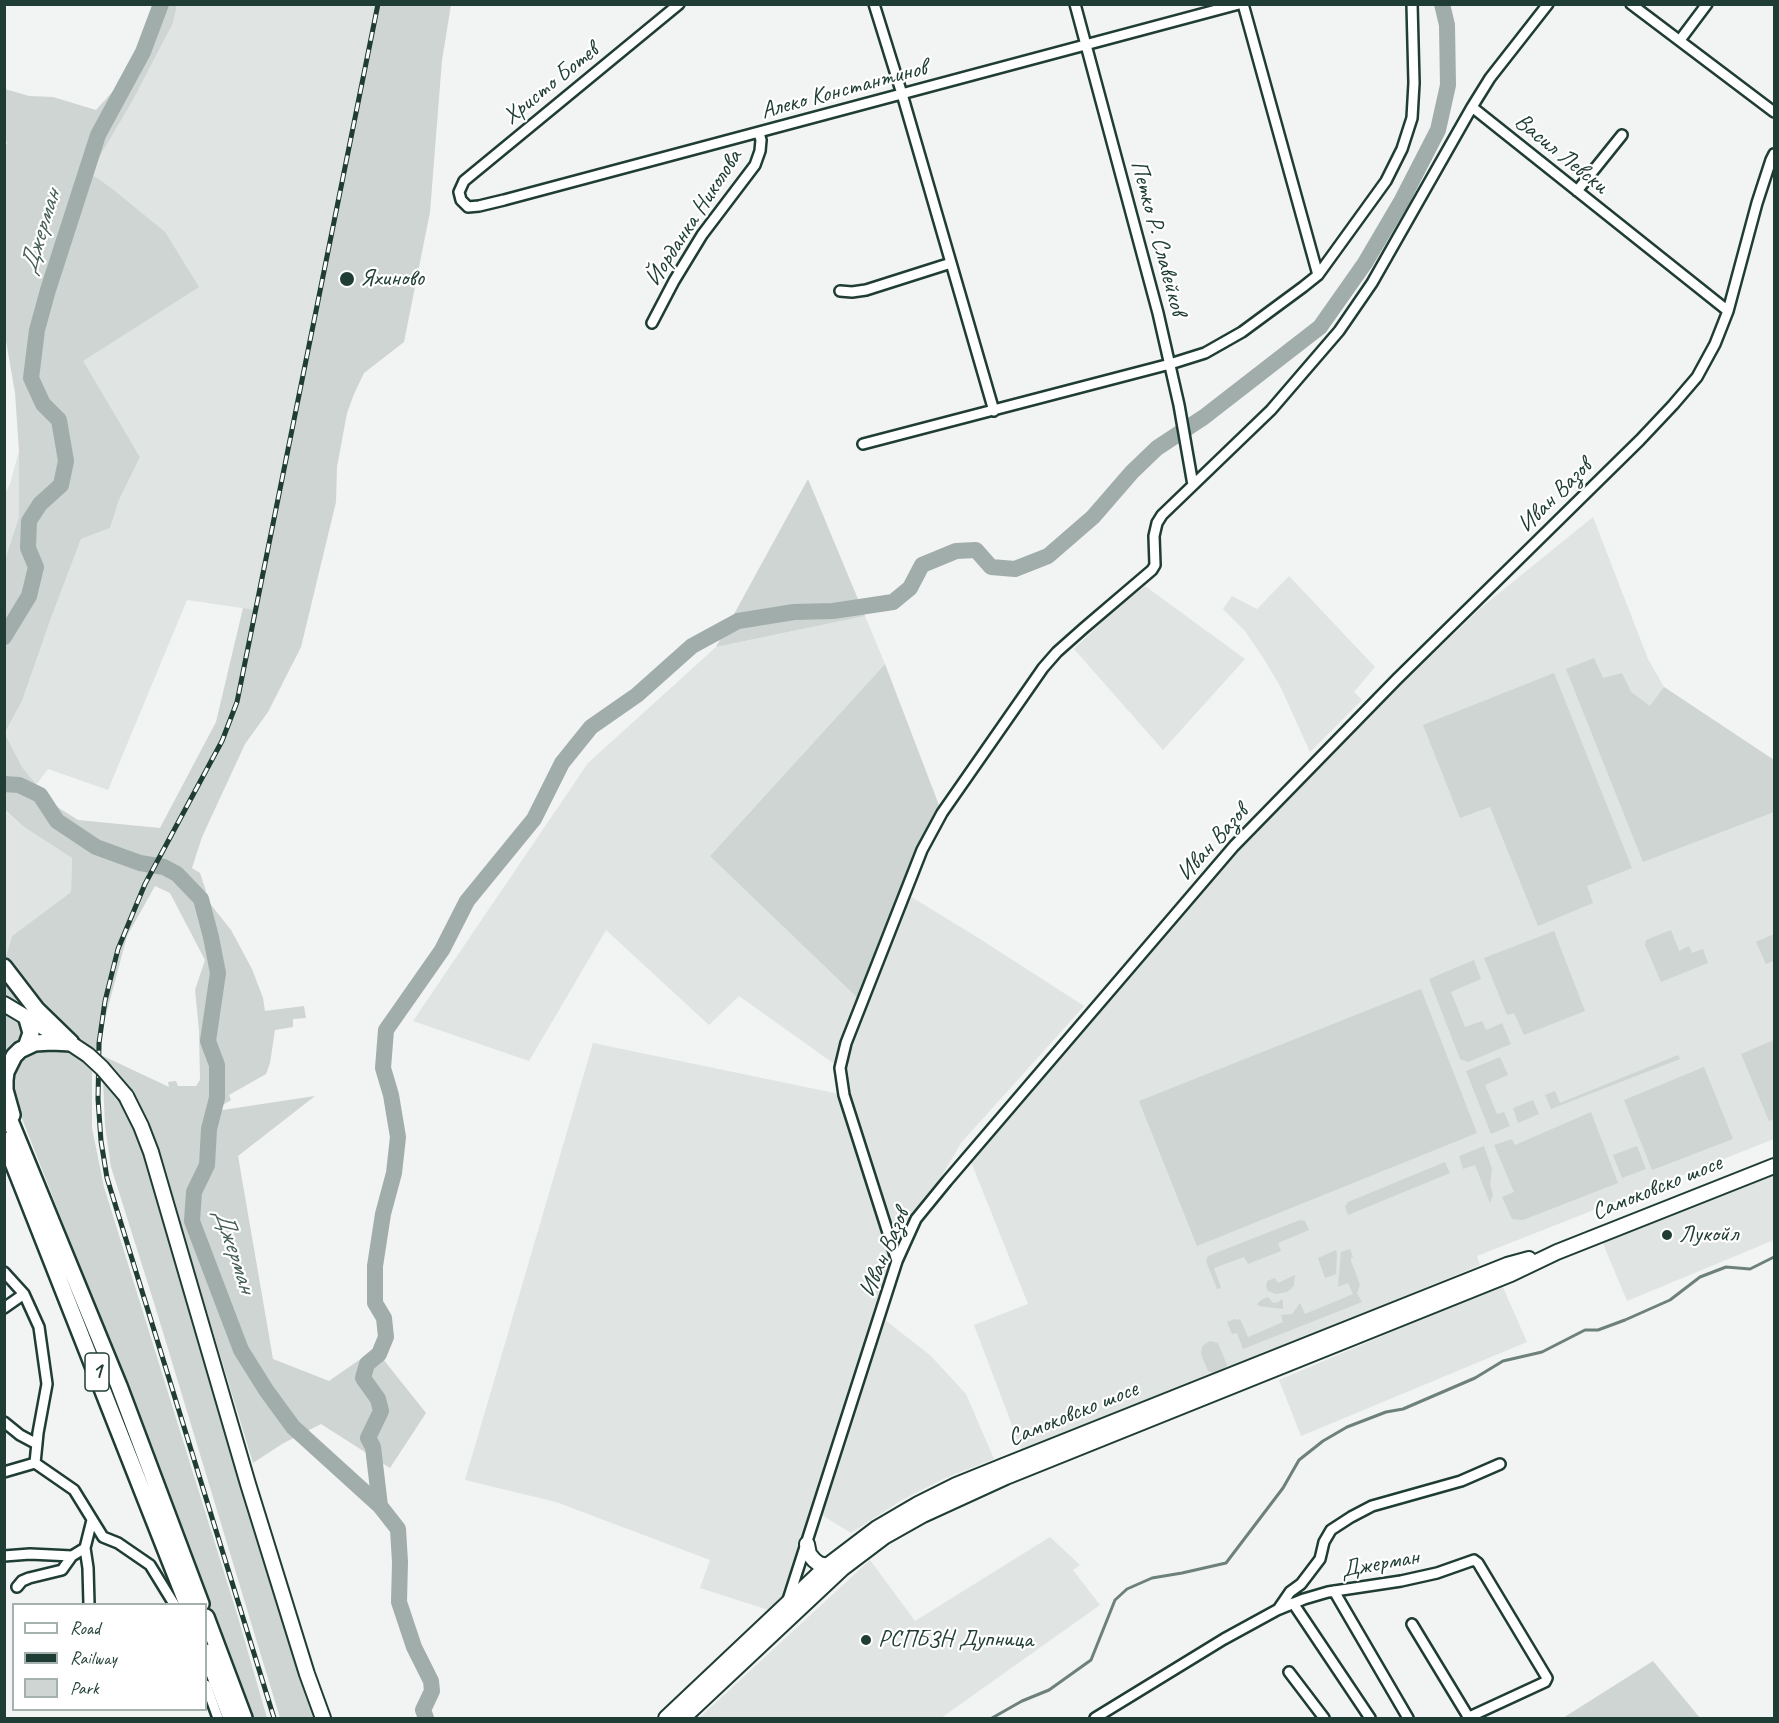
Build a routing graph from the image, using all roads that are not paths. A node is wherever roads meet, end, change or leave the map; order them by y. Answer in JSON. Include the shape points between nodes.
{"nodes":[{"id":1,"x":680,"y":4,"type":"edge"},
{"id":2,"x":874,"y":4,"type":"edge"},
{"id":3,"x":1074,"y":4,"type":"edge"},
{"id":4,"x":1241,"y":4,"type":"edge"},
{"id":5,"x":1412,"y":4,"type":"edge"},
{"id":6,"x":1548,"y":4,"type":"edge"},
{"id":7,"x":1631,"y":4,"type":"edge"},
{"id":8,"x":1707,"y":4,"type":"edge"},
{"id":9,"x":1680,"y":40,"type":"junction"},
{"id":10,"x":1086,"y":45,"type":"junction"},
{"id":11,"x":902,"y":94,"type":"junction"},
{"id":12,"x":1472,"y":107,"type":"junction"},
{"id":13,"x":1774,"y":112,"type":"edge"},
{"id":14,"x":759,"y":133,"type":"junction"},
{"id":15,"x":1622,"y":135,"type":"dead end"},
{"id":16,"x":1774,"y":154,"type":"edge"},
{"id":17,"x":1577,"y":191,"type":"junction"},
{"id":18,"x":461,"y":200,"type":"joint"},
{"id":19,"x":951,"y":263,"type":"junction"},
{"id":20,"x":1318,"y":275,"type":"junction"},
{"id":21,"x":840,"y":291,"type":"dead end"},
{"id":22,"x":1728,"y":311,"type":"junction"},
{"id":23,"x":652,"y":323,"type":"dead end"},
{"id":24,"x":1170,"y":364,"type":"junction"},
{"id":25,"x":994,"y":411,"type":"junction"},
{"id":26,"x":863,"y":444,"type":"dead end"},
{"id":27,"x":1193,"y":484,"type":"junction"},
{"id":28,"x":4,"y":967,"type":"edge"},
{"id":29,"x":4,"y":1004,"type":"edge"},
{"id":30,"x":27,"y":1018,"type":"junction"},
{"id":31,"x":72,"y":1044,"type":"junction"},
{"id":32,"x":26,"y":1047,"type":"junction"},
{"id":33,"x":4,"y":1106,"type":"edge"},
{"id":34,"x":12,"y":1141,"type":"edge"},
{"id":35,"x":1774,"y":1166,"type":"edge"},
{"id":36,"x":1557,"y":1252,"type":"junction"},
{"id":37,"x":897,"y":1261,"type":"junction"},
{"id":38,"x":4,"y":1272,"type":"edge"},
{"id":39,"x":24,"y":1294,"type":"junction"},
{"id":40,"x":4,"y":1308,"type":"edge"},
{"id":41,"x":4,"y":1422,"type":"edge"},
{"id":42,"x":37,"y":1443,"type":"junction"},
{"id":43,"x":35,"y":1463,"type":"junction"},
{"id":44,"x":1500,"y":1464,"type":"dead end"},
{"id":45,"x":4,"y":1472,"type":"edge"},
{"id":46,"x":92,"y":1520,"type":"junction"},
{"id":47,"x":807,"y":1544,"type":"junction"},
{"id":48,"x":85,"y":1548,"type":"junction"},
{"id":49,"x":4,"y":1556,"type":"edge"},
{"id":50,"x":72,"y":1556,"type":"junction"},
{"id":51,"x":827,"y":1566,"type":"junction"},
{"id":52,"x":843,"y":1568,"type":"junction"},
{"id":53,"x":62,"y":1570,"type":"junction"},
{"id":54,"x":51,"y":1579,"type":"dead end"},
{"id":55,"x":17,"y":1587,"type":"dead end"},
{"id":56,"x":1334,"y":1592,"type":"junction"},
{"id":57,"x":89,"y":1603,"type":"edge"},
{"id":58,"x":173,"y":1603,"type":"edge"},
{"id":59,"x":186,"y":1603,"type":"edge"},
{"id":60,"x":200,"y":1603,"type":"edge"},
{"id":61,"x":787,"y":1604,"type":"junction"},
{"id":62,"x":1293,"y":1604,"type":"junction"},
{"id":63,"x":1277,"y":1610,"type":"junction"},
{"id":64,"x":207,"y":1620,"type":"edge"},
{"id":65,"x":1412,"y":1624,"type":"dead end"},
{"id":66,"x":780,"y":1626,"type":"junction"},
{"id":67,"x":207,"y":1655,"type":"edge"},
{"id":68,"x":1289,"y":1672,"type":"dead end"},
{"id":69,"x":207,"y":1688,"type":"edge"},
{"id":70,"x":1468,"y":1718,"type":"edge"},
{"id":71,"x":218,"y":1719,"type":"edge"},
{"id":72,"x":231,"y":1719,"type":"edge"},
{"id":73,"x":244,"y":1719,"type":"edge"},
{"id":74,"x":323,"y":1719,"type":"edge"},
{"id":75,"x":666,"y":1719,"type":"edge"},
{"id":76,"x":683,"y":1719,"type":"edge"},
{"id":77,"x":1095,"y":1719,"type":"edge"},
{"id":78,"x":1324,"y":1719,"type":"edge"},
{"id":79,"x":1370,"y":1719,"type":"edge"},
{"id":80,"x":1408,"y":1719,"type":"edge"}],
"edges":[{"from":1,"to":18,"type":"street","name":"Христо Ботев","via":[[464,181],[459,192]]},
{"from":2,"to":11,"type":"street"},
{"from":3,"to":10,"type":"street","name":"Петко Р. Славейков"},
{"from":4,"to":10,"type":"street","name":"Алеко Константинов"},
{"from":4,"to":20,"type":"street"},
{"from":5,"to":20,"type":"street","via":[[1412,118],[1402,149],[1386,181]]},
{"from":6,"to":12,"type":"street"},
{"from":7,"to":9,"type":"street"},
{"from":8,"to":9,"type":"street"},
{"from":9,"to":13,"type":"street"},
{"from":10,"to":11,"type":"street","name":"Алеко Константинов"},
{"from":10,"to":24,"type":"street","name":"Петко Р. Славейков"},
{"from":11,"to":14,"type":"street","name":"Алеко Константинов"},
{"from":11,"to":19,"type":"street"},
{"from":12,"to":17,"type":"street","name":"Васил Левски"},
{"from":12,"to":27,"type":"street","via":[[1372,283],[1339,331],[1271,410]]},
{"from":14,"to":18,"type":"street","name":"Алеко Константинов","via":[[479,206],[468,207]]},
{"from":14,"to":23,"type":"street","name":"Йорданка Николова","via":[[760,151],[755,165],[702,235]]},
{"from":15,"to":17,"type":"street"},
{"from":16,"to":22,"type":"street","name":"Иван Вазов"},
{"from":17,"to":22,"type":"street","name":"Васил Левски"},
{"from":19,"to":21,"type":"street","via":[[866,290]]},
{"from":19,"to":25,"type":"street"},
{"from":20,"to":24,"type":"street","via":[[1242,332],[1205,353]]},
{"from":22,"to":37,"type":"street","name":"Иван Вазов","via":[[1697,377],[1673,405],[1234,846],[927,1205],[916,1219]]},
{"from":24,"to":25,"type":"street"},
{"from":24,"to":27,"type":"street","name":"Петко Р. Славейков"},
{"from":25,"to":26,"type":"street"},
{"from":27,"to":37,"type":"street","via":[[1157,523],[1152,570],[1084,627],[1043,668],[942,813],[922,850],[850,1032],[840,1068],[844,1095]]},
{"from":28,"to":31,"type":"main road","via":[[37,1010]]},
{"from":29,"to":30,"type":"main road"},
{"from":30,"to":31,"type":"main road"},
{"from":30,"to":32,"type":"main road","via":[[31,1033]]},
{"from":31,"to":32,"type":"main road","via":[[42,1042]]},
{"from":31,"to":74,"type":"main road","bridge":true,"via":[[88,1054],[126,1096],[151,1152],[251,1494]]},
{"from":32,"to":34,"type":"main road","via":[[14,1056],[6,1072]]},
{"from":33,"to":34,"type":"main road","number":"1"},
{"from":34,"to":59,"type":"main road","number":"1"},
{"from":34,"to":60,"type":"main road","number":"1","via":[[119,1386]]},
{"from":35,"to":36,"type":"main road","name":"Самоковско шосе"},
{"from":36,"to":51,"type":"main road","name":"Самоковско шосе","via":[[1507,1265],[956,1485],[877,1528]]},
{"from":36,"to":52,"type":"main road","name":"Самоковско шосе","via":[[1500,1279],[961,1496],[884,1537]]},
{"from":37,"to":47,"type":"street","name":"Иван Вазов"},
{"from":38,"to":39,"type":"street"},
{"from":39,"to":40,"type":"street"},
{"from":39,"to":42,"type":"street","via":[[39,1327],[47,1384]]},
{"from":41,"to":42,"type":"street","via":[[20,1436]]},
{"from":42,"to":43,"type":"street"},
{"from":43,"to":45,"type":"street"},
{"from":43,"to":46,"type":"street","via":[[74,1490]]},
{"from":44,"to":63,"type":"street","via":[[1461,1480],[1372,1506],[1330,1530],[1320,1559]]},
{"from":46,"to":48,"type":"street"},
{"from":46,"to":58,"type":"street","via":[[103,1537],[150,1565]]},
{"from":47,"to":51,"type":"main road","via":[[813,1560]]},
{"from":47,"to":61,"type":"street","name":"Иван Вазов"},
{"from":48,"to":50,"type":"street"},
{"from":48,"to":57,"type":"street"},
{"from":49,"to":50,"type":"street"},
{"from":50,"to":53,"type":"street"},
{"from":51,"to":52,"type":"main road"},
{"from":51,"to":61,"type":"main road","name":"Самоковско шосе"},
{"from":52,"to":66,"type":"main road","name":"Самоковско шосе"},
{"from":53,"to":54,"type":"street"},
{"from":53,"to":55,"type":"street","via":[[29,1578]]},
{"from":56,"to":62,"type":"street","name":"Джерман"},
{"from":56,"to":70,"type":"street","name":"Джерман","via":[[1437,1573],[1468,1561],[1478,1563],[1547,1678]]},
{"from":56,"to":80,"type":"street"},
{"from":61,"to":66,"type":"street","name":"Иван Вазов"},
{"from":61,"to":75,"type":"main road","name":"Самоковско шосе"},
{"from":62,"to":63,"type":"street","name":"Джерман"},
{"from":62,"to":79,"type":"street"},
{"from":63,"to":77,"type":"street","name":"Джерман"},
{"from":64,"to":73,"type":"main road"},
{"from":65,"to":70,"type":"street"},
{"from":66,"to":76,"type":"main road","name":"Самоковско шосе"},
{"from":67,"to":72,"type":"main road"},
{"from":68,"to":78,"type":"street"},
{"from":69,"to":71,"type":"street"}]}
